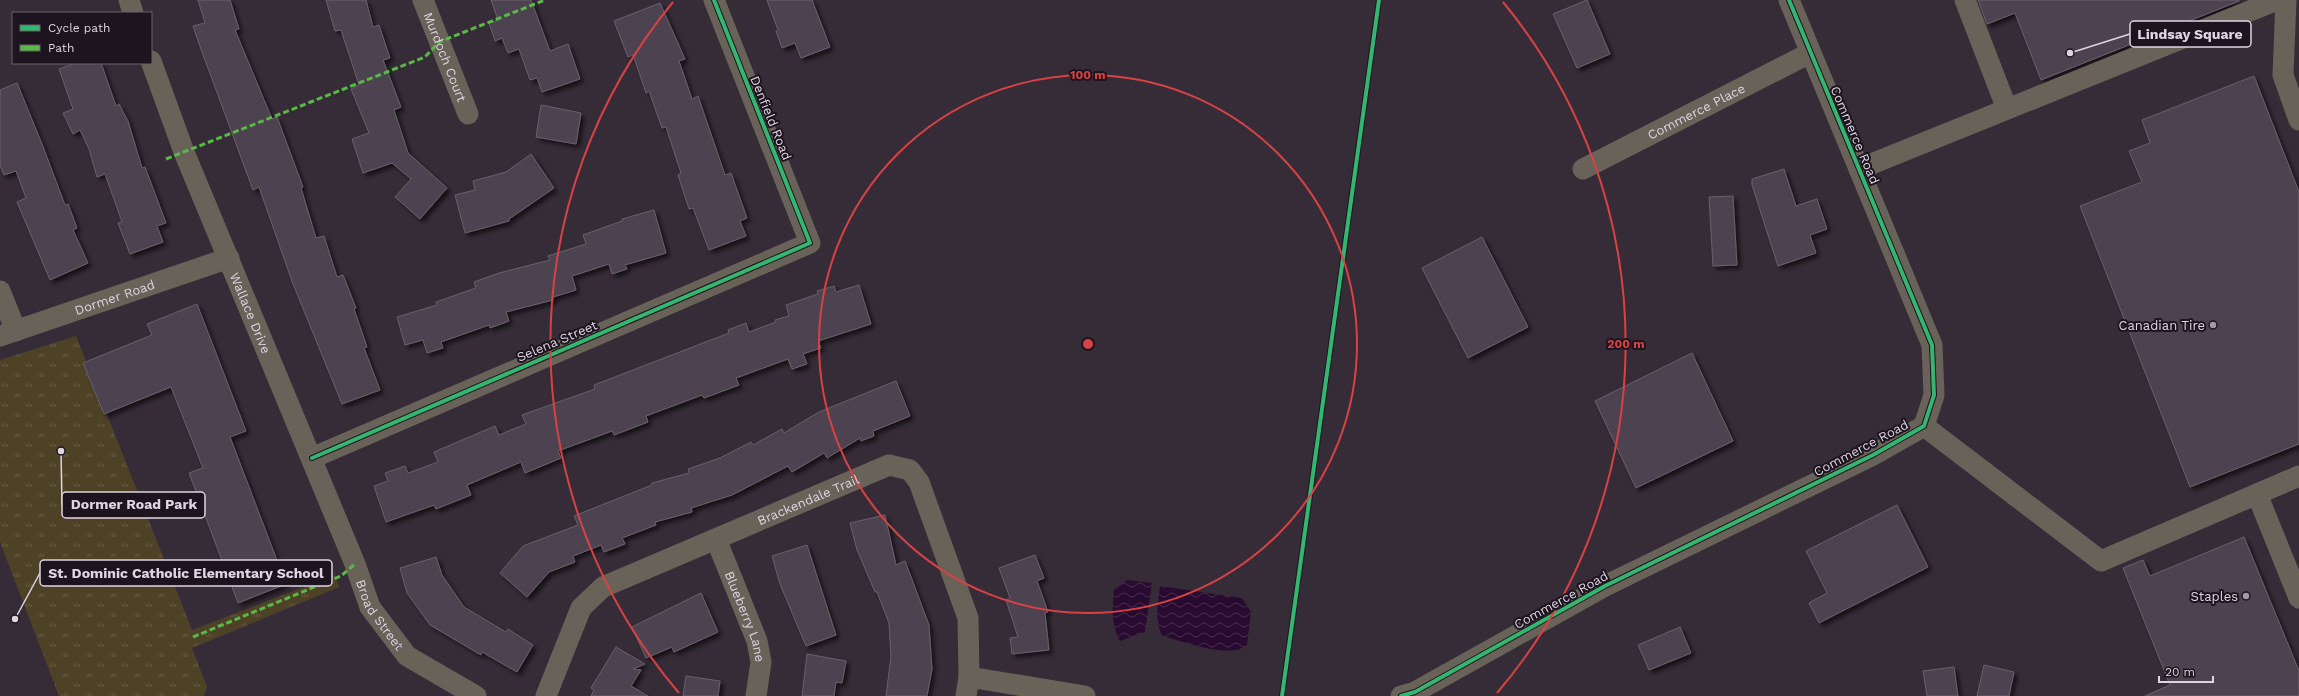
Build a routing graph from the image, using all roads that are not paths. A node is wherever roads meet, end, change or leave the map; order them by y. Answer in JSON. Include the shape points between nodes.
{"nodes":[{"id":1,"x":129,"y":0,"type":"edge"},
{"id":2,"x":423,"y":0,"type":"edge"},
{"id":3,"x":714,"y":0,"type":"edge"},
{"id":4,"x":1789,"y":0,"type":"edge"},
{"id":5,"x":1965,"y":0,"type":"edge"},
{"id":6,"x":2277,"y":0,"type":"edge"},
{"id":7,"x":2286,"y":0,"type":"edge"},
{"id":8,"x":134,"y":12,"type":"edge"},
{"id":9,"x":2291,"y":37,"type":"edge"},
{"id":10,"x":1810,"y":54,"type":"junction"},
{"id":11,"x":152,"y":64,"type":"edge"},
{"id":12,"x":2007,"y":109,"type":"junction"},
{"id":13,"x":468,"y":114,"type":"dead end"},
{"id":14,"x":2299,"y":120,"type":"edge"},
{"id":15,"x":1583,"y":169,"type":"dead end"},
{"id":16,"x":1859,"y":169,"type":"junction"},
{"id":17,"x":810,"y":243,"type":"joint"},
{"id":18,"x":229,"y":258,"type":"junction"},
{"id":19,"x":0,"y":291,"type":"edge"},
{"id":20,"x":8,"y":333,"type":"edge"},
{"id":21,"x":1924,"y":426,"type":"junction"},
{"id":22,"x":312,"y":458,"type":"junction"},
{"id":23,"x":2299,"y":476,"type":"edge"},
{"id":24,"x":2257,"y":494,"type":"junction"},
{"id":25,"x":716,"y":539,"type":"junction"},
{"id":26,"x":355,"y":564,"type":"joint"},
{"id":27,"x":2299,"y":598,"type":"edge"},
{"id":28,"x":967,"y":686,"type":"edge"},
{"id":29,"x":476,"y":696,"type":"edge"},
{"id":30,"x":546,"y":696,"type":"edge"},
{"id":31,"x":756,"y":696,"type":"edge"},
{"id":32,"x":1086,"y":696,"type":"edge"},
{"id":33,"x":1401,"y":696,"type":"edge"}],
"edges":[{"from":1,"to":8,"type":"street"},
{"from":2,"to":13,"type":"street","name":"Murdoch Court"},
{"from":3,"to":17,"type":"street","name":"Denfield Road"},
{"from":4,"to":10,"type":"street","name":"Commerce Road"},
{"from":5,"to":12,"type":"street"},
{"from":6,"to":12,"type":"street"},
{"from":7,"to":9,"type":"street"},
{"from":9,"to":14,"type":"street","via":[[2283,75]]},
{"from":10,"to":15,"type":"street","name":"Commerce Place"},
{"from":10,"to":16,"type":"street","name":"Commerce Road"},
{"from":11,"to":18,"type":"street","name":"Wallace Drive","via":[[184,152]]},
{"from":12,"to":16,"type":"street"},
{"from":16,"to":21,"type":"street","name":"Commerce Road","via":[[1932,345],[1934,395]]},
{"from":17,"to":22,"type":"street","name":"Selena Street"},
{"from":18,"to":20,"type":"street","name":"Dormer Road"},
{"from":18,"to":22,"type":"street","name":"Wallace Drive"},
{"from":19,"to":20,"type":"street"},
{"from":21,"to":24,"type":"street","via":[[2101,561]]},
{"from":21,"to":33,"type":"street","name":"Commerce Road","via":[[1873,455],[1605,586],[1415,692]]},
{"from":22,"to":26,"type":"street","name":"Wallace Drive"},
{"from":23,"to":24,"type":"street"},
{"from":24,"to":27,"type":"street"},
{"from":25,"to":28,"type":"street","name":"Brackendale Trail","via":[[889,465],[910,470],[919,482],[968,618]]},
{"from":25,"to":30,"type":"street","name":"Brackendale Trail","via":[[603,587],[581,608]]},
{"from":25,"to":31,"type":"street","name":"Blueberry Lane","via":[[757,641],[761,662]]},
{"from":26,"to":29,"type":"street","name":"Broad Street","via":[[370,607],[407,656]]},
{"from":28,"to":32,"type":"street"}]}
